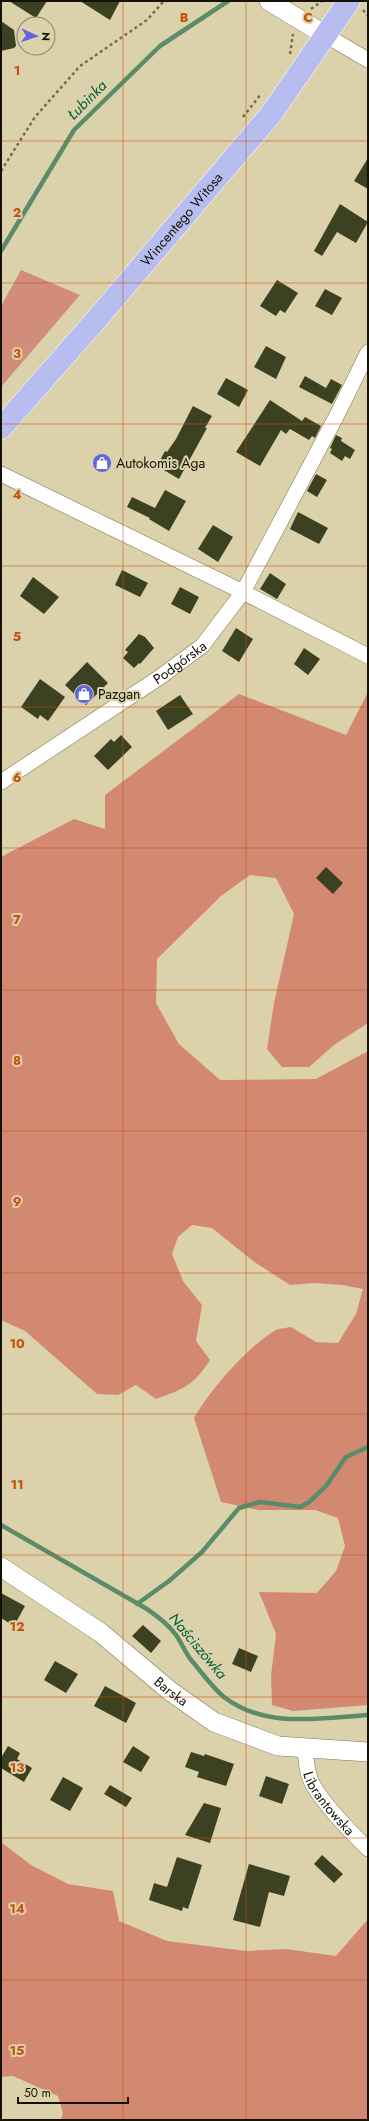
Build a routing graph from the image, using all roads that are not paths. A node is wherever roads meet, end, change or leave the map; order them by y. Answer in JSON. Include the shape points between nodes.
{"nodes":[{"id":1,"x":269,"y":1,"type":"edge"},
{"id":2,"x":349,"y":1,"type":"edge"},
{"id":3,"x":326,"y":36,"type":"junction"},
{"id":4,"x":368,"y":60,"type":"edge"},
{"id":5,"x":368,"y":352,"type":"edge"},
{"id":6,"x":1,"y":428,"type":"edge"},
{"id":7,"x":1,"y":474,"type":"edge"},
{"id":8,"x":243,"y":592,"type":"junction"},
{"id":9,"x":368,"y":656,"type":"edge"},
{"id":10,"x":1,"y":782,"type":"edge"},
{"id":11,"x":1,"y":1567,"type":"edge"},
{"id":12,"x":305,"y":1749,"type":"junction"},
{"id":13,"x":368,"y":1752,"type":"edge"},
{"id":14,"x":368,"y":1849,"type":"edge"}],
"edges":[{"from":1,"to":3,"type":"street"},
{"from":2,"to":3,"type":"main road","name":"Wincentego Witosa"},
{"from":3,"to":4,"type":"street"},
{"from":3,"to":6,"type":"main road","name":"Wincentego Witosa","via":[[272,113]]},
{"from":5,"to":8,"type":"street","name":"Podgórska","via":[[334,422]]},
{"from":7,"to":8,"type":"street"},
{"from":8,"to":9,"type":"street"},
{"from":8,"to":10,"type":"street","name":"Podgórska","via":[[202,646],[160,677]]},
{"from":11,"to":12,"type":"street","name":"Barska","via":[[101,1633],[170,1691],[214,1722],[278,1746]]},
{"from":12,"to":13,"type":"street","name":"Barska"},
{"from":12,"to":14,"type":"street","name":"Librantowska","via":[[306,1764],[313,1785]]}]}
